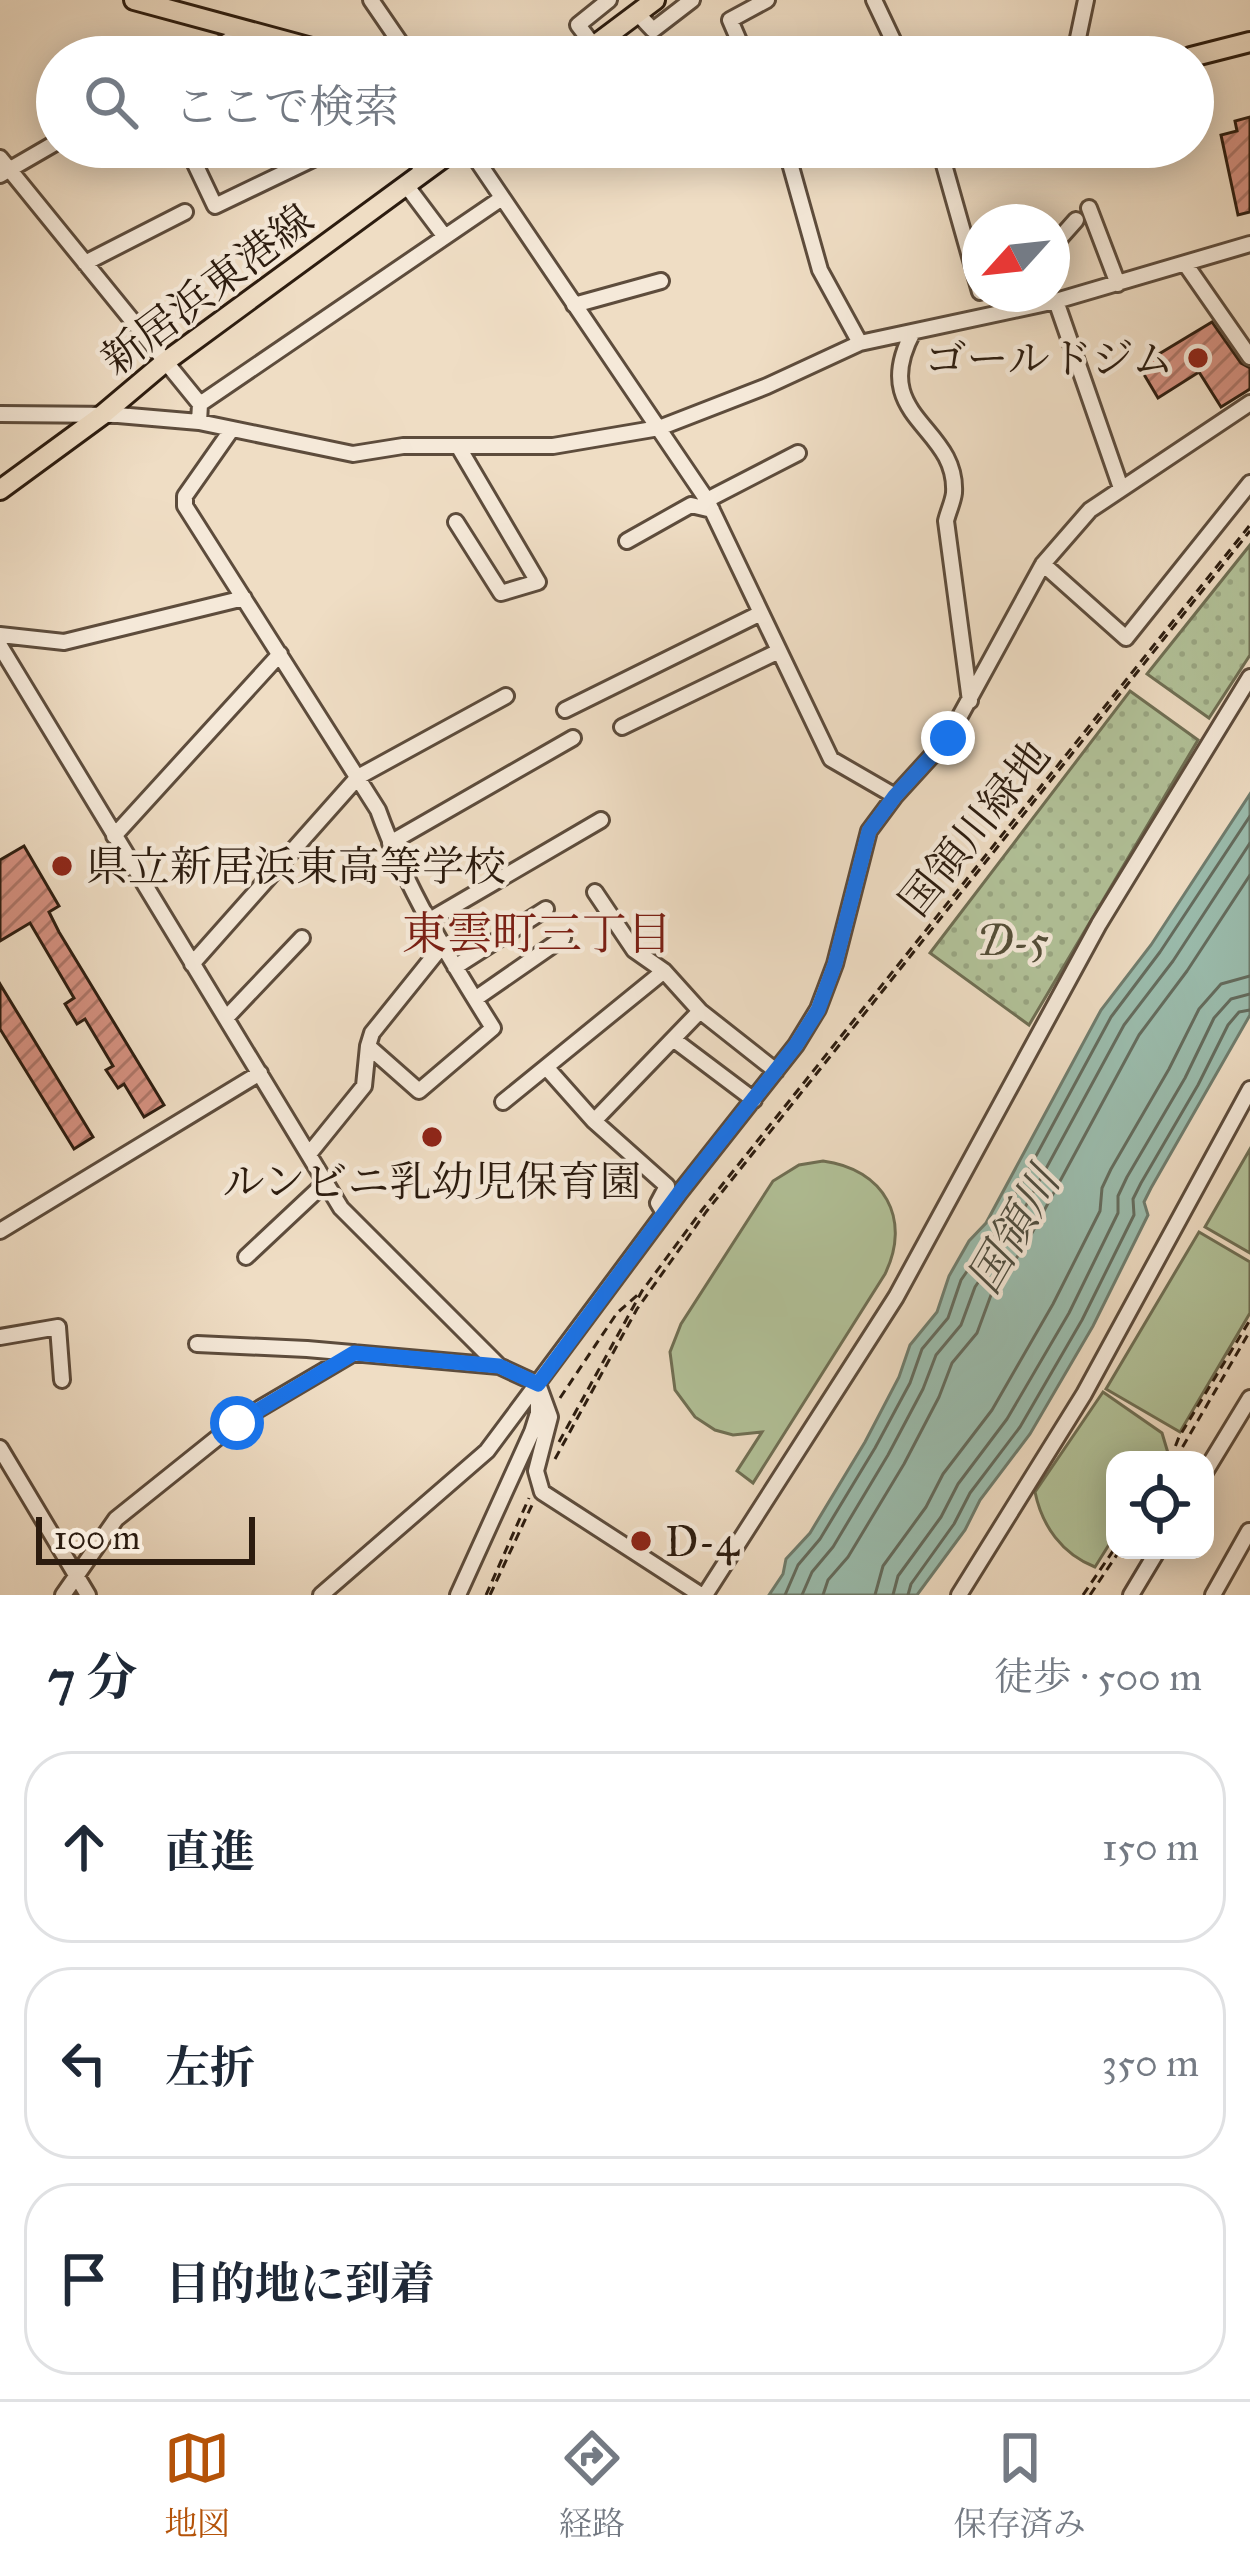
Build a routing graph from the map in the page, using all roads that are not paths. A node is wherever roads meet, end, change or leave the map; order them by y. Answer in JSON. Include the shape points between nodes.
{"nodes":[{"id":1,"x":134,"y":0,"type":"edge"},
{"id":2,"x":371,"y":0,"type":"edge"},
{"id":3,"x":609,"y":0,"type":"edge"},
{"id":4,"x":655,"y":0,"type":"edge"},
{"id":5,"x":692,"y":0,"type":"edge"},
{"id":6,"x":767,"y":0,"type":"edge"},
{"id":7,"x":874,"y":0,"type":"edge"},
{"id":8,"x":1086,"y":0,"type":"edge"},
{"id":9,"x":637,"y":13,"type":"junction"},
{"id":10,"x":244,"y":31,"type":"junction"},
{"id":11,"x":236,"y":36,"type":"edge"},
{"id":12,"x":263,"y":36,"type":"edge"},
{"id":13,"x":396,"y":36,"type":"edge"},
{"id":14,"x":582,"y":36,"type":"edge"},
{"id":15,"x":607,"y":36,"type":"edge"},
{"id":16,"x":737,"y":36,"type":"edge"},
{"id":17,"x":891,"y":36,"type":"edge"},
{"id":18,"x":1078,"y":36,"type":"edge"},
{"id":19,"x":1250,"y":42,"type":"edge"},
{"id":20,"x":1214,"y":51,"type":"edge"},
{"id":21,"x":36,"y":152,"type":"edge"},
{"id":22,"x":3,"y":168,"type":"edge"},
{"id":23,"x":197,"y":168,"type":"edge"},
{"id":24,"x":294,"y":168,"type":"edge"},
{"id":25,"x":421,"y":168,"type":"edge"},
{"id":26,"x":429,"y":168,"type":"edge"},
{"id":27,"x":482,"y":168,"type":"edge"},
{"id":28,"x":792,"y":168,"type":"edge"},
{"id":29,"x":945,"y":168,"type":"edge"},
{"id":30,"x":424,"y":172,"type":"junction"},
{"id":31,"x":406,"y":184,"type":"junction"},
{"id":32,"x":502,"y":198,"type":"junction"},
{"id":33,"x":1089,"y":208,"type":"dead end"},
{"id":34,"x":185,"y":212,"type":"dead end"},
{"id":35,"x":1076,"y":220,"type":"dead end"},
{"id":36,"x":1070,"y":227,"type":"edge"},
{"id":37,"x":962,"y":229,"type":"edge"},
{"id":38,"x":445,"y":237,"type":"junction"},
{"id":39,"x":1250,"y":244,"type":"edge"},
{"id":40,"x":85,"y":262,"type":"junction"},
{"id":41,"x":1186,"y":265,"type":"junction"},
{"id":42,"x":661,"y":280,"type":"dead end"},
{"id":43,"x":1118,"y":284,"type":"junction"},
{"id":44,"x":1070,"y":297,"type":"edge"},
{"id":45,"x":574,"y":305,"type":"junction"},
{"id":46,"x":989,"y":312,"type":"edge"},
{"id":47,"x":993,"y":312,"type":"edge"},
{"id":48,"x":1004,"y":312,"type":"edge"},
{"id":49,"x":1060,"y":312,"type":"edge"},
{"id":50,"x":990,"y":315,"type":"junction"},
{"id":51,"x":914,"y":332,"type":"junction"},
{"id":52,"x":860,"y":343,"type":"junction"},
{"id":53,"x":1250,"y":357,"type":"edge"},
{"id":54,"x":165,"y":362,"type":"junction"},
{"id":55,"x":1250,"y":403,"type":"edge"},
{"id":56,"x":200,"y":404,"type":"junction"},
{"id":57,"x":0,"y":414,"type":"edge"},
{"id":58,"x":101,"y":416,"type":"junction"},
{"id":59,"x":200,"y":422,"type":"junction"},
{"id":60,"x":659,"y":428,"type":"junction"},
{"id":61,"x":232,"y":429,"type":"junction"},
{"id":62,"x":458,"y":446,"type":"junction"},
{"id":63,"x":798,"y":453,"type":"dead end"},
{"id":64,"x":1250,"y":483,"type":"edge"},
{"id":65,"x":1121,"y":488,"type":"junction"},
{"id":66,"x":0,"y":490,"type":"edge"},
{"id":67,"x":710,"y":505,"type":"junction"},
{"id":68,"x":456,"y":522,"type":"dead end"},
{"id":69,"x":626,"y":542,"type":"dead end"},
{"id":70,"x":1043,"y":564,"type":"junction"},
{"id":71,"x":244,"y":598,"type":"junction"},
{"id":72,"x":760,"y":613,"type":"junction"},
{"id":73,"x":0,"y":635,"type":"edge"},
{"id":74,"x":0,"y":646,"type":"edge"},
{"id":75,"x":779,"y":651,"type":"junction"},
{"id":76,"x":280,"y":654,"type":"junction"},
{"id":77,"x":1250,"y":676,"type":"edge"},
{"id":78,"x":506,"y":696,"type":"dead end"},
{"id":79,"x":970,"y":704,"type":"junction"},
{"id":80,"x":566,"y":710,"type":"dead end"},
{"id":81,"x":622,"y":727,"type":"dead end"},
{"id":82,"x":573,"y":738,"type":"dead end"},
{"id":83,"x":358,"y":777,"type":"junction"},
{"id":84,"x":895,"y":796,"type":"junction"},
{"id":85,"x":601,"y":820,"type":"dead end"},
{"id":86,"x":114,"y":836,"type":"junction"},
{"id":87,"x":390,"y":843,"type":"junction"},
{"id":88,"x":595,"y":892,"type":"dead end"},
{"id":89,"x":546,"y":909,"type":"dead end"},
{"id":90,"x":428,"y":920,"type":"junction"},
{"id":91,"x":302,"y":938,"type":"dead end"},
{"id":92,"x":563,"y":938,"type":"dead end"},
{"id":93,"x":442,"y":946,"type":"junction"},
{"id":94,"x":192,"y":964,"type":"junction"},
{"id":95,"x":455,"y":967,"type":"junction"},
{"id":96,"x":664,"y":970,"type":"junction"},
{"id":97,"x":475,"y":999,"type":"junction"},
{"id":98,"x":700,"y":1010,"type":"junction"},
{"id":99,"x":226,"y":1018,"type":"junction"},
{"id":100,"x":673,"y":1039,"type":"junction"},
{"id":101,"x":368,"y":1046,"type":"junction"},
{"id":102,"x":546,"y":1067,"type":"junction"},
{"id":103,"x":776,"y":1071,"type":"junction"},
{"id":104,"x":260,"y":1073,"type":"junction"},
{"id":105,"x":1250,"y":1089,"type":"edge"},
{"id":106,"x":754,"y":1100,"type":"junction"},
{"id":107,"x":503,"y":1102,"type":"dead end"},
{"id":108,"x":594,"y":1121,"type":"junction"},
{"id":109,"x":309,"y":1154,"type":"junction"},
{"id":110,"x":326,"y":1182,"type":"junction"},
{"id":111,"x":664,"y":1213,"type":"junction"},
{"id":112,"x":0,"y":1231,"type":"edge"},
{"id":113,"x":246,"y":1257,"type":"dead end"},
{"id":114,"x":0,"y":1337,"type":"edge"},
{"id":115,"x":197,"y":1344,"type":"dead end"},
{"id":116,"x":354,"y":1353,"type":"junction"},
{"id":117,"x":499,"y":1366,"type":"junction"},
{"id":118,"x":62,"y":1380,"type":"dead end"},
{"id":119,"x":538,"y":1384,"type":"junction"},
{"id":120,"x":1250,"y":1398,"type":"edge"},
{"id":121,"x":0,"y":1448,"type":"edge"},
{"id":122,"x":1214,"y":1457,"type":"edge"},
{"id":123,"x":1249,"y":1532,"type":"edge"},
{"id":124,"x":1153,"y":1559,"type":"edge"},
{"id":125,"x":78,"y":1577,"type":"junction"},
{"id":126,"x":966,"y":1593,"type":"edge"},
{"id":127,"x":1134,"y":1594,"type":"edge"},
{"id":128,"x":63,"y":1595,"type":"edge"},
{"id":129,"x":88,"y":1595,"type":"edge"},
{"id":130,"x":321,"y":1595,"type":"edge"},
{"id":131,"x":458,"y":1595,"type":"edge"},
{"id":132,"x":703,"y":1595,"type":"edge"},
{"id":133,"x":1213,"y":1595,"type":"edge"}],
"edges":[{"from":1,"to":10,"type":"main road"},
{"from":2,"to":13,"type":"street"},
{"from":3,"to":14,"type":"street","via":[[578,25]]},
{"from":4,"to":9,"type":"main road"},
{"from":5,"to":9,"type":"street","via":[[653,30]]},
{"from":6,"to":16,"type":"street","via":[[730,20]]},
{"from":7,"to":17,"type":"street"},
{"from":8,"to":18,"type":"street"},
{"from":9,"to":15,"type":"main road"},
{"from":10,"to":11,"type":"street"},
{"from":10,"to":12,"type":"main road"},
{"from":19,"to":20,"type":"main road"},
{"from":21,"to":22,"type":"street"},
{"from":22,"to":40,"type":"street"},
{"from":23,"to":24,"type":"street","via":[[214,206]]},
{"from":25,"to":30,"type":"street"},
{"from":26,"to":30,"type":"main road","name":"新居浜東港線"},
{"from":27,"to":32,"type":"street"},
{"from":28,"to":52,"type":"street","via":[[820,269]]},
{"from":29,"to":37,"type":"street"},
{"from":30,"to":31,"type":"main road","name":"新居浜東港線"},
{"from":31,"to":38,"type":"street"},
{"from":31,"to":54,"type":"main road","name":"新居浜東港線"},
{"from":32,"to":38,"type":"street"},
{"from":32,"to":45,"type":"street"},
{"from":33,"to":43,"type":"street"},
{"from":34,"to":40,"type":"street"},
{"from":35,"to":36,"type":"street"},
{"from":38,"to":56,"type":"street"},
{"from":39,"to":41,"type":"street"},
{"from":40,"to":54,"type":"street"},
{"from":41,"to":43,"type":"street"},
{"from":41,"to":53,"type":"street"},
{"from":42,"to":45,"type":"street"},
{"from":43,"to":44,"type":"street"},
{"from":45,"to":60,"type":"street"},
{"from":46,"to":50,"type":"street"},
{"from":47,"to":50,"type":"street"},
{"from":48,"to":50,"type":"street"},
{"from":49,"to":65,"type":"street"},
{"from":50,"to":51,"type":"street"},
{"from":51,"to":52,"type":"street"},
{"from":51,"to":79,"type":"street","via":[[898,360],[898,382],[949,469],[954,492],[946,521]]},
{"from":52,"to":60,"type":"street"},
{"from":54,"to":56,"type":"street"},
{"from":54,"to":58,"type":"main road","name":"新居浜東港線"},
{"from":55,"to":65,"type":"street"},
{"from":56,"to":59,"type":"street"},
{"from":57,"to":58,"type":"street"},
{"from":58,"to":59,"type":"street"},
{"from":58,"to":66,"type":"main road","name":"新居浜東港線"},
{"from":59,"to":61,"type":"street"},
{"from":60,"to":62,"type":"street","via":[[553,446]]},
{"from":60,"to":67,"type":"street"},
{"from":61,"to":62,"type":"street","via":[[353,454]]},
{"from":61,"to":71,"type":"street","via":[[185,506]]},
{"from":62,"to":68,"type":"street","via":[[538,582],[500,593]]},
{"from":63,"to":67,"type":"street"},
{"from":64,"to":70,"type":"street","via":[[1126,638]]},
{"from":65,"to":70,"type":"street"},
{"from":67,"to":69,"type":"street","via":[[691,505]]},
{"from":67,"to":72,"type":"street"},
{"from":70,"to":79,"type":"street"},
{"from":71,"to":73,"type":"street","via":[[64,642]]},
{"from":71,"to":76,"type":"street"},
{"from":72,"to":75,"type":"street"},
{"from":72,"to":80,"type":"street"},
{"from":74,"to":86,"type":"street"},
{"from":75,"to":81,"type":"street"},
{"from":75,"to":84,"type":"street","via":[[831,759]]},
{"from":76,"to":83,"type":"street"},
{"from":76,"to":86,"type":"street"},
{"from":77,"to":132,"type":"street","via":[[1099,924],[896,1297]]},
{"from":78,"to":83,"type":"street"},
{"from":79,"to":84,"type":"street"},
{"from":82,"to":87,"type":"street"},
{"from":83,"to":87,"type":"street"},
{"from":83,"to":94,"type":"street"},
{"from":84,"to":103,"type":"street","via":[[869,831],[818,1010]]},
{"from":85,"to":90,"type":"street"},
{"from":86,"to":94,"type":"street"},
{"from":87,"to":90,"type":"street"},
{"from":88,"to":96,"type":"street","via":[[634,950]]},
{"from":89,"to":95,"type":"street"},
{"from":90,"to":93,"type":"street"},
{"from":91,"to":99,"type":"street"},
{"from":92,"to":97,"type":"street"},
{"from":93,"to":95,"type":"street"},
{"from":93,"to":101,"type":"street"},
{"from":94,"to":99,"type":"street"},
{"from":95,"to":97,"type":"street"},
{"from":96,"to":98,"type":"street"},
{"from":96,"to":102,"type":"street"},
{"from":97,"to":101,"type":"street","via":[[493,1028],[419,1091]]},
{"from":98,"to":100,"type":"street"},
{"from":98,"to":103,"type":"street"},
{"from":99,"to":104,"type":"street"},
{"from":100,"to":106,"type":"street"},
{"from":100,"to":108,"type":"street"},
{"from":101,"to":109,"type":"street","via":[[364,1086]]},
{"from":102,"to":107,"type":"street"},
{"from":102,"to":108,"type":"street"},
{"from":103,"to":106,"type":"street"},
{"from":104,"to":109,"type":"street"},
{"from":104,"to":112,"type":"street"},
{"from":105,"to":126,"type":"street"},
{"from":106,"to":111,"type":"street"},
{"from":108,"to":111,"type":"street","via":[[667,1186],[658,1203]]},
{"from":109,"to":110,"type":"street"},
{"from":110,"to":113,"type":"street"},
{"from":110,"to":117,"type":"street","via":[[341,1208]]},
{"from":111,"to":119,"type":"street"},
{"from":114,"to":118,"type":"street","via":[[58,1327]]},
{"from":115,"to":116,"type":"street"},
{"from":116,"to":117,"type":"street"},
{"from":116,"to":125,"type":"street","via":[[237,1423],[116,1519]]},
{"from":117,"to":119,"type":"street"},
{"from":119,"to":130,"type":"street","via":[[487,1450]]},
{"from":119,"to":131,"type":"street","via":[[532,1432]]},
{"from":119,"to":132,"type":"street","via":[[550,1417],[536,1471],[549,1498]]},
{"from":120,"to":122,"type":"street"},
{"from":121,"to":125,"type":"street"},
{"from":123,"to":133,"type":"street"},
{"from":124,"to":127,"type":"street"},
{"from":125,"to":128,"type":"street"},
{"from":125,"to":129,"type":"street"}]}
